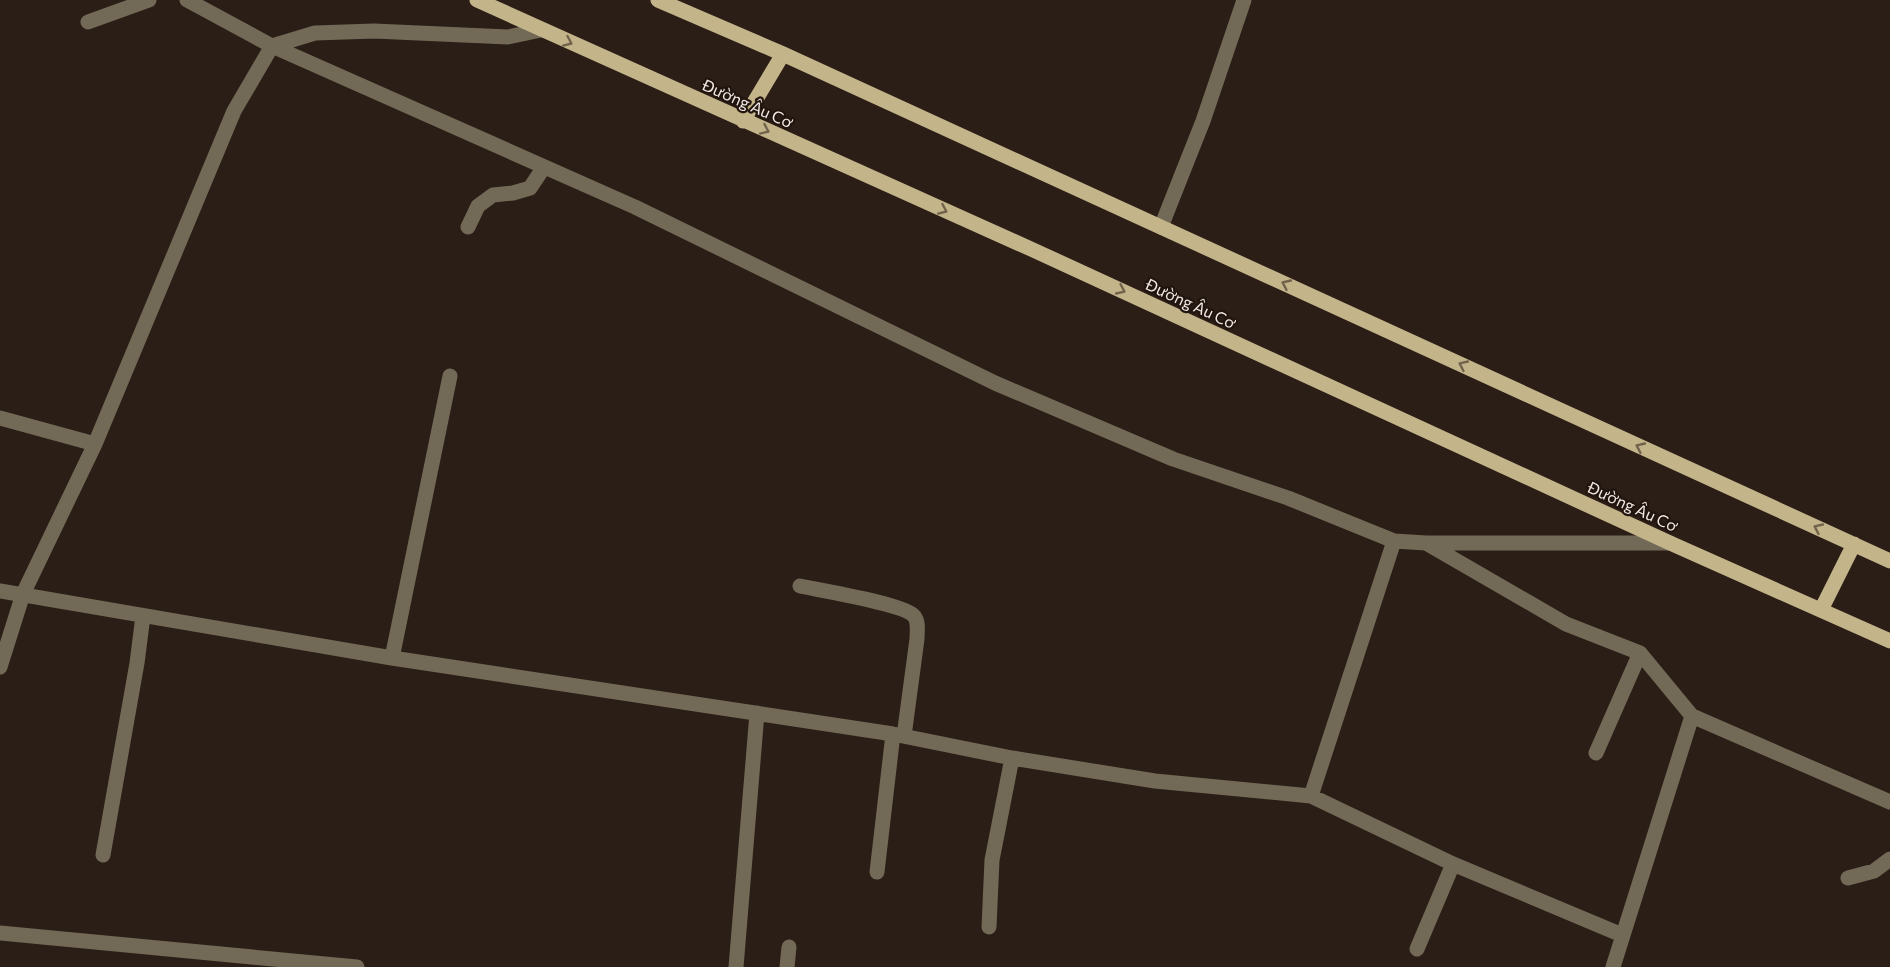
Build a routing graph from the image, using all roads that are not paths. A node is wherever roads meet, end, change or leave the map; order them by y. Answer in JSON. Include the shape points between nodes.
{"nodes":[{"id":1,"x":149,"y":0,"type":"edge"},
{"id":2,"x":187,"y":0,"type":"edge"},
{"id":3,"x":477,"y":0,"type":"edge"},
{"id":4,"x":658,"y":0,"type":"edge"},
{"id":5,"x":1244,"y":0,"type":"edge"},
{"id":6,"x":88,"y":22,"type":"dead end"},
{"id":7,"x":541,"y":30,"type":"junction"},
{"id":8,"x":272,"y":46,"type":"junction"},
{"id":9,"x":783,"y":54,"type":"junction"},
{"id":10,"x":743,"y":121,"type":"junction"},
{"id":11,"x":544,"y":167,"type":"junction"},
{"id":12,"x":468,"y":226,"type":"dead end"},
{"id":13,"x":1161,"y":227,"type":"junction"},
{"id":14,"x":450,"y":376,"type":"dead end"},
{"id":15,"x":0,"y":418,"type":"edge"},
{"id":16,"x":95,"y":444,"type":"junction"},
{"id":17,"x":1394,"y":541,"type":"junction"},
{"id":18,"x":1426,"y":543,"type":"junction"},
{"id":19,"x":1671,"y":543,"type":"junction"},
{"id":20,"x":1854,"y":544,"type":"junction"},
{"id":21,"x":1890,"y":561,"type":"edge"},
{"id":22,"x":800,"y":586,"type":"dead end"},
{"id":23,"x":0,"y":591,"type":"edge"},
{"id":24,"x":23,"y":594,"type":"junction"},
{"id":25,"x":1821,"y":610,"type":"junction"},
{"id":26,"x":143,"y":615,"type":"junction"},
{"id":27,"x":1890,"y":641,"type":"edge"},
{"id":28,"x":1641,"y":653,"type":"junction"},
{"id":29,"x":392,"y":658,"type":"junction"},
{"id":30,"x":0,"y":667,"type":"edge"},
{"id":31,"x":757,"y":713,"type":"junction"},
{"id":32,"x":1692,"y":716,"type":"junction"},
{"id":33,"x":898,"y":735,"type":"junction"},
{"id":34,"x":1596,"y":753,"type":"dead end"},
{"id":35,"x":1012,"y":758,"type":"junction"},
{"id":36,"x":1311,"y":796,"type":"junction"},
{"id":37,"x":1890,"y":802,"type":"edge"},
{"id":38,"x":103,"y":855,"type":"dead end"},
{"id":39,"x":1890,"y":859,"type":"edge"},
{"id":40,"x":1453,"y":864,"type":"junction"},
{"id":41,"x":877,"y":872,"type":"dead end"},
{"id":42,"x":1848,"y":878,"type":"dead end"},
{"id":43,"x":989,"y":927,"type":"dead end"},
{"id":44,"x":0,"y":933,"type":"edge"},
{"id":45,"x":1622,"y":935,"type":"junction"},
{"id":46,"x":789,"y":947,"type":"dead end"},
{"id":47,"x":1417,"y":950,"type":"dead end"},
{"id":48,"x":357,"y":967,"type":"edge"},
{"id":49,"x":736,"y":967,"type":"edge"},
{"id":50,"x":787,"y":967,"type":"edge"},
{"id":51,"x":1613,"y":967,"type":"edge"}],
"edges":[{"from":1,"to":6,"type":"street"},
{"from":2,"to":8,"type":"street"},
{"from":3,"to":7,"type":"main road","name":"Đường Âu Cơ"},
{"from":4,"to":9,"type":"main road"},
{"from":5,"to":13,"type":"street","via":[[1203,121]]},
{"from":7,"to":8,"type":"street","via":[[508,37],[374,31],[315,33]]},
{"from":7,"to":10,"type":"main road","name":"Đường Âu Cơ","one_way":true},
{"from":8,"to":11,"type":"street"},
{"from":8,"to":16,"type":"street","via":[[234,111]]},
{"from":9,"to":10,"type":"main road"},
{"from":9,"to":13,"type":"main road"},
{"from":10,"to":19,"type":"main road","name":"Đường Âu Cơ","one_way":true},
{"from":11,"to":12,"type":"street","via":[[530,188],[493,195],[478,206]]},
{"from":11,"to":17,"type":"street","via":[[995,383],[1173,459],[1288,498]]},
{"from":20,"to":13,"type":"main road","one_way":true},
{"from":14,"to":29,"type":"street"},
{"from":15,"to":16,"type":"street"},
{"from":16,"to":24,"type":"street"},
{"from":17,"to":18,"type":"street"},
{"from":17,"to":36,"type":"street"},
{"from":18,"to":19,"type":"street"},
{"from":18,"to":28,"type":"street","via":[[1566,624]]},
{"from":19,"to":25,"type":"main road","name":"Đường Âu Cơ"},
{"from":20,"to":21,"type":"main road"},
{"from":20,"to":25,"type":"main road"},
{"from":22,"to":33,"type":"street","via":[[885,604],[914,616],[917,639]]},
{"from":23,"to":24,"type":"street"},
{"from":24,"to":26,"type":"street"},
{"from":24,"to":30,"type":"street"},
{"from":25,"to":27,"type":"main road","name":"Đường Âu Cơ"},
{"from":26,"to":29,"type":"street"},
{"from":26,"to":38,"type":"street"},
{"from":28,"to":32,"type":"street"},
{"from":28,"to":34,"type":"street"},
{"from":29,"to":31,"type":"street"},
{"from":31,"to":33,"type":"street"},
{"from":31,"to":49,"type":"street"},
{"from":32,"to":37,"type":"street"},
{"from":32,"to":45,"type":"street"},
{"from":33,"to":35,"type":"street"},
{"from":33,"to":41,"type":"street"},
{"from":35,"to":36,"type":"street","via":[[1155,781]]},
{"from":35,"to":43,"type":"street","via":[[992,860]]},
{"from":36,"to":40,"type":"street"},
{"from":39,"to":42,"type":"street","via":[[1874,871]]},
{"from":40,"to":45,"type":"street"},
{"from":40,"to":47,"type":"street"},
{"from":44,"to":48,"type":"street"},
{"from":45,"to":51,"type":"street"},
{"from":46,"to":50,"type":"street"}]}
